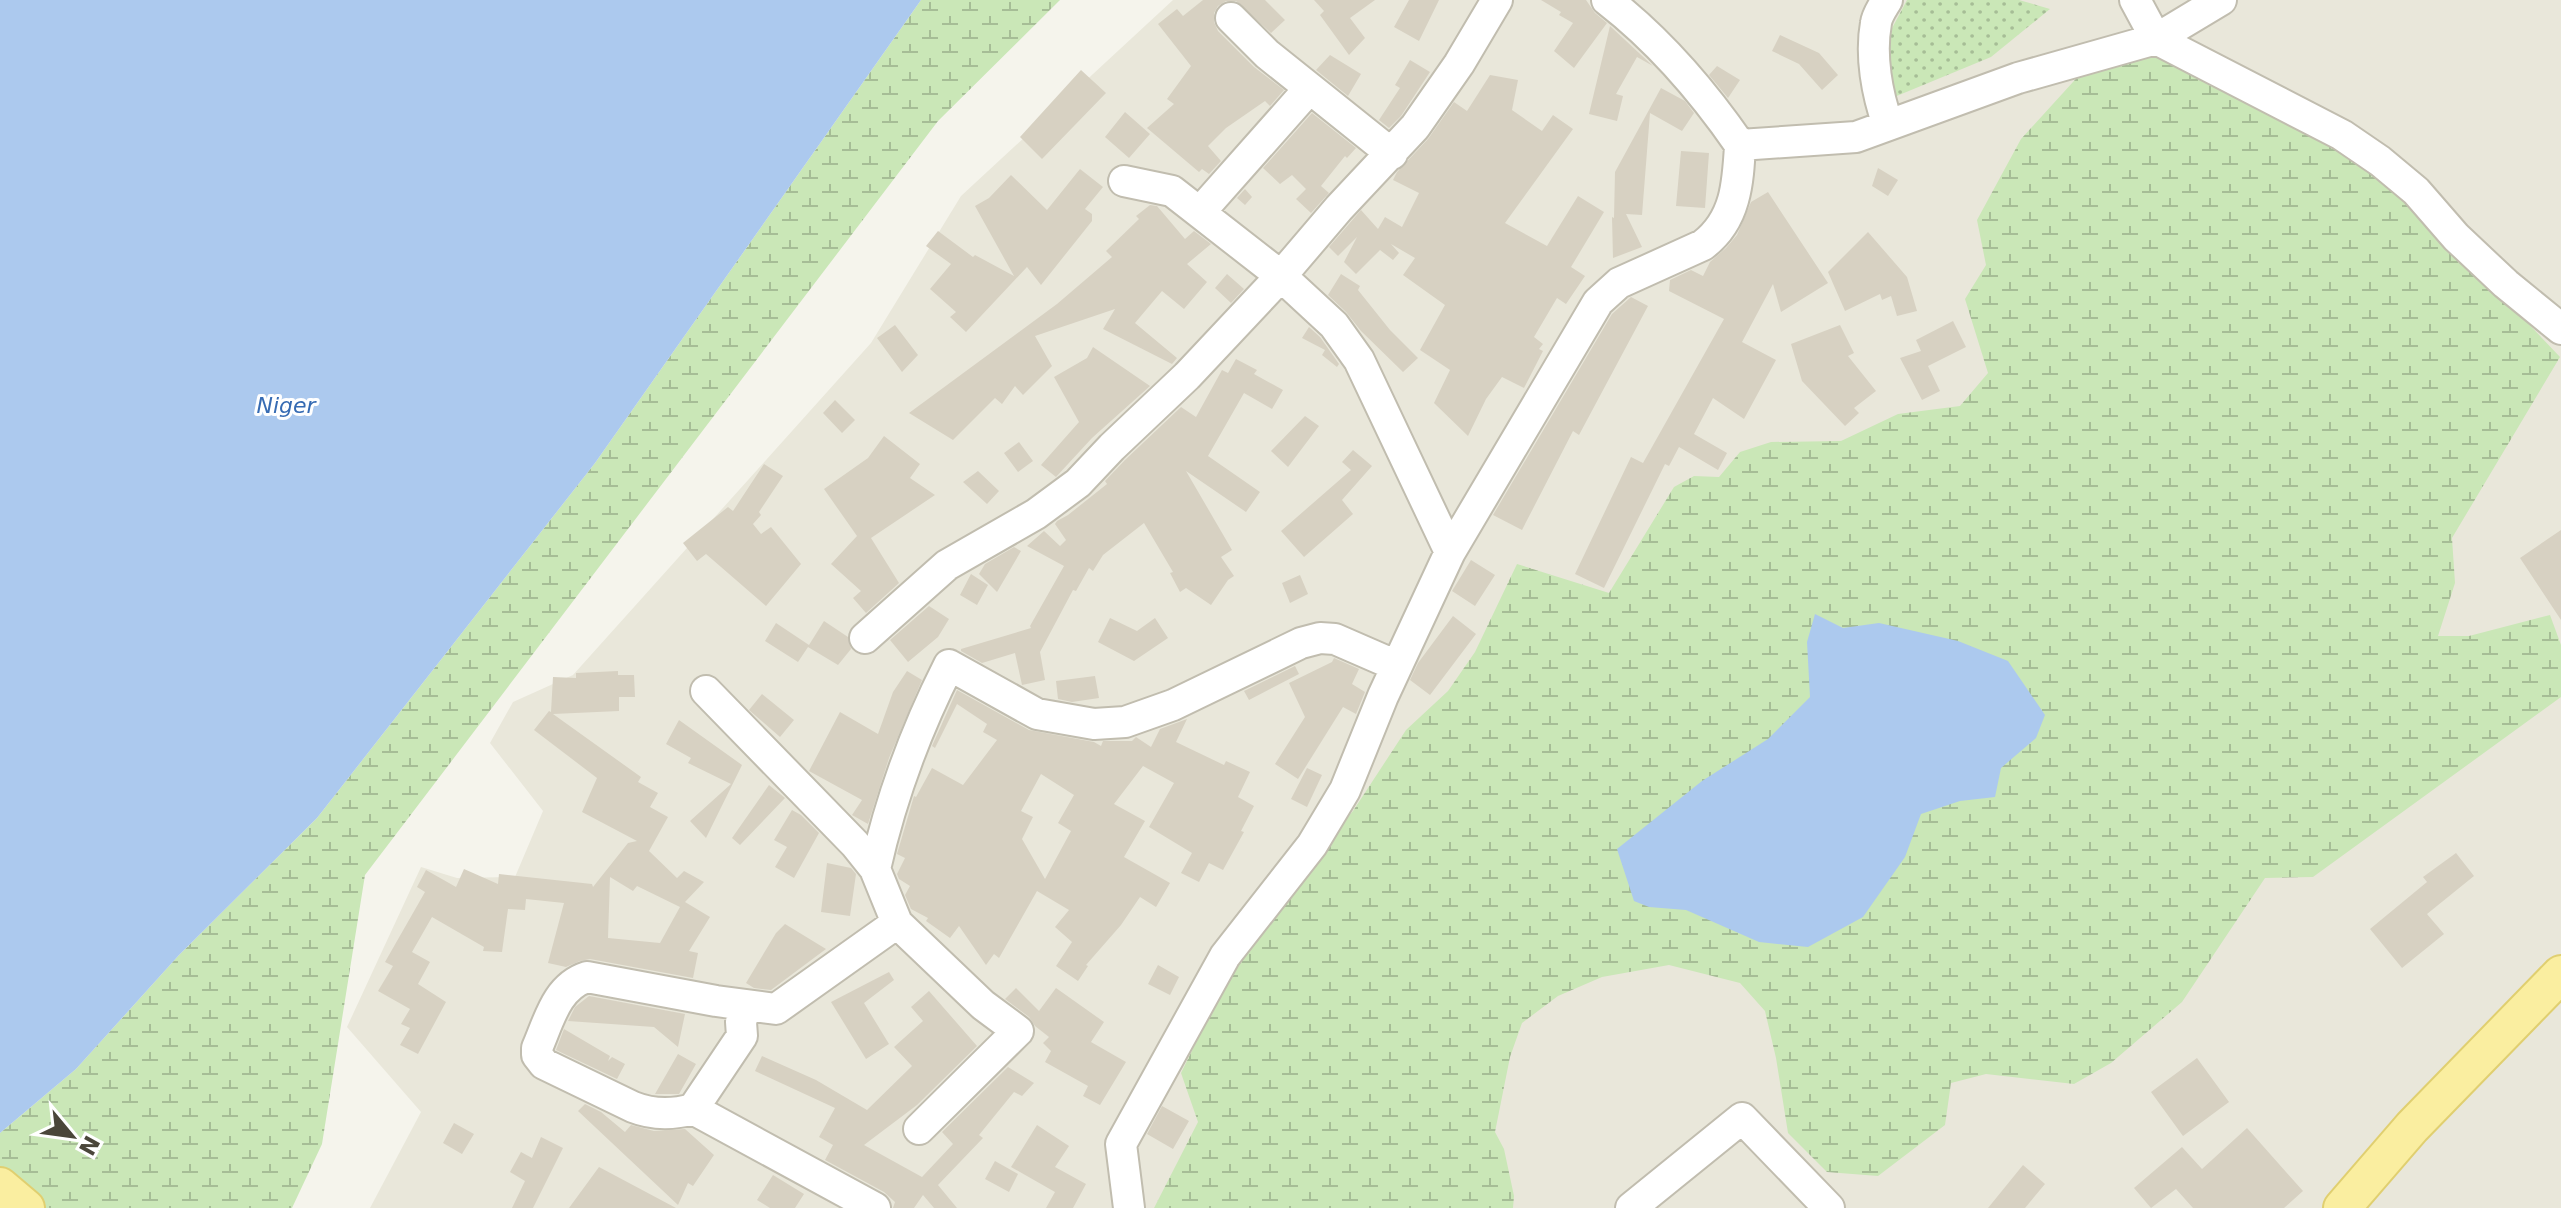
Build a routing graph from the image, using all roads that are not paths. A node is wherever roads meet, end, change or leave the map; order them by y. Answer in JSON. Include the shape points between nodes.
{"nodes":[{"id":1,"x":1497,"y":0,"type":"edge"},
{"id":2,"x":1607,"y":0,"type":"edge"},
{"id":3,"x":1887,"y":0,"type":"edge"},
{"id":4,"x":2135,"y":0,"type":"edge"},
{"id":5,"x":2221,"y":0,"type":"edge"},
{"id":6,"x":1231,"y":18,"type":"dead end"},
{"id":7,"x":2156,"y":39,"type":"junction"},
{"id":8,"x":1309,"y":89,"type":"junction"},
{"id":9,"x":1888,"y":125,"type":"junction"},
{"id":10,"x":1740,"y":145,"type":"junction"},
{"id":11,"x":1392,"y":154,"type":"junction"},
{"id":12,"x":1124,"y":181,"type":"dead end"},
{"id":13,"x":1200,"y":212,"type":"junction"},
{"id":14,"x":1281,"y":276,"type":"junction"},
{"id":15,"x":2561,"y":329,"type":"edge"},
{"id":16,"x":1450,"y":552,"type":"junction"},
{"id":17,"x":865,"y":638,"type":"dead end"},
{"id":18,"x":1397,"y":666,"type":"junction"},
{"id":19,"x":706,"y":691,"type":"dead end"},
{"id":20,"x":875,"y":869,"type":"junction"},
{"id":21,"x":897,"y":923,"type":"junction"},
{"id":22,"x":2561,"y":974,"type":"edge"},
{"id":23,"x":746,"y":1005,"type":"junction"},
{"id":24,"x":2561,"y":1006,"type":"edge"},
{"id":25,"x":693,"y":1109,"type":"junction"},
{"id":26,"x":919,"y":1129,"type":"dead end"},
{"id":27,"x":0,"y":1186,"type":"edge"},
{"id":28,"x":835,"y":1199,"type":"edge"},
{"id":29,"x":26,"y":1208,"type":"edge"},
{"id":30,"x":875,"y":1208,"type":"edge"},
{"id":31,"x":1129,"y":1208,"type":"edge"},
{"id":32,"x":1631,"y":1208,"type":"edge"},
{"id":33,"x":1829,"y":1208,"type":"edge"},
{"id":34,"x":2342,"y":1208,"type":"edge"},
{"id":35,"x":2372,"y":1208,"type":"edge"}],
"edges":[{"from":1,"to":11,"type":"street","via":[[1459,64]]},
{"from":2,"to":10,"type":"street","via":[[1668,54]]},
{"from":3,"to":9,"type":"street","via":[[1876,21],[1875,43],[1879,99]]},
{"from":4,"to":7,"type":"street"},
{"from":5,"to":7,"type":"street"},
{"from":6,"to":8,"type":"street"},
{"from":7,"to":9,"type":"street","via":[[2018,78]]},
{"from":7,"to":15,"type":"street","via":[[2342,135],[2380,161],[2506,284]]},
{"from":8,"to":11,"type":"street"},
{"from":8,"to":13,"type":"street"},
{"from":9,"to":10,"type":"street","via":[[1837,140]]},
{"from":10,"to":16,"type":"street","via":[[1735,199],[1710,240],[1619,283],[1598,302]]},
{"from":11,"to":14,"type":"street"},
{"from":12,"to":13,"type":"street","via":[[1172,191]]},
{"from":13,"to":14,"type":"street"},
{"from":14,"to":16,"type":"street","via":[[1334,325],[1359,360]]},
{"from":14,"to":17,"type":"street","via":[[1078,483],[947,565]]},
{"from":16,"to":18,"type":"street"},
{"from":18,"to":20,"type":"street","via":[[1335,639],[1320,638],[1151,714],[1094,724],[1037,714],[949,665],[924,714],[887,815]]},
{"from":18,"to":31,"type":"street","via":[[1327,822],[1225,956],[1121,1144]]},
{"from":19,"to":20,"type":"street"},
{"from":20,"to":21,"type":"street"},
{"from":21,"to":23,"type":"street","via":[[776,1009]]},
{"from":21,"to":26,"type":"street","via":[[1018,1031]]},
{"from":22,"to":34,"type":"main road","via":[[2412,1127]]},
{"from":23,"to":25,"type":"street","via":[[742,1036]]},
{"from":23,"to":25,"type":"street","via":[[587,977],[561,994],[537,1048],[544,1064],[643,1111],[673,1114]]},
{"from":24,"to":35,"type":"main road"},
{"from":25,"to":28,"type":"street"},
{"from":27,"to":29,"type":"main road"},
{"from":28,"to":30,"type":"street"},
{"from":32,"to":33,"type":"street","via":[[1742,1118]]}]}
